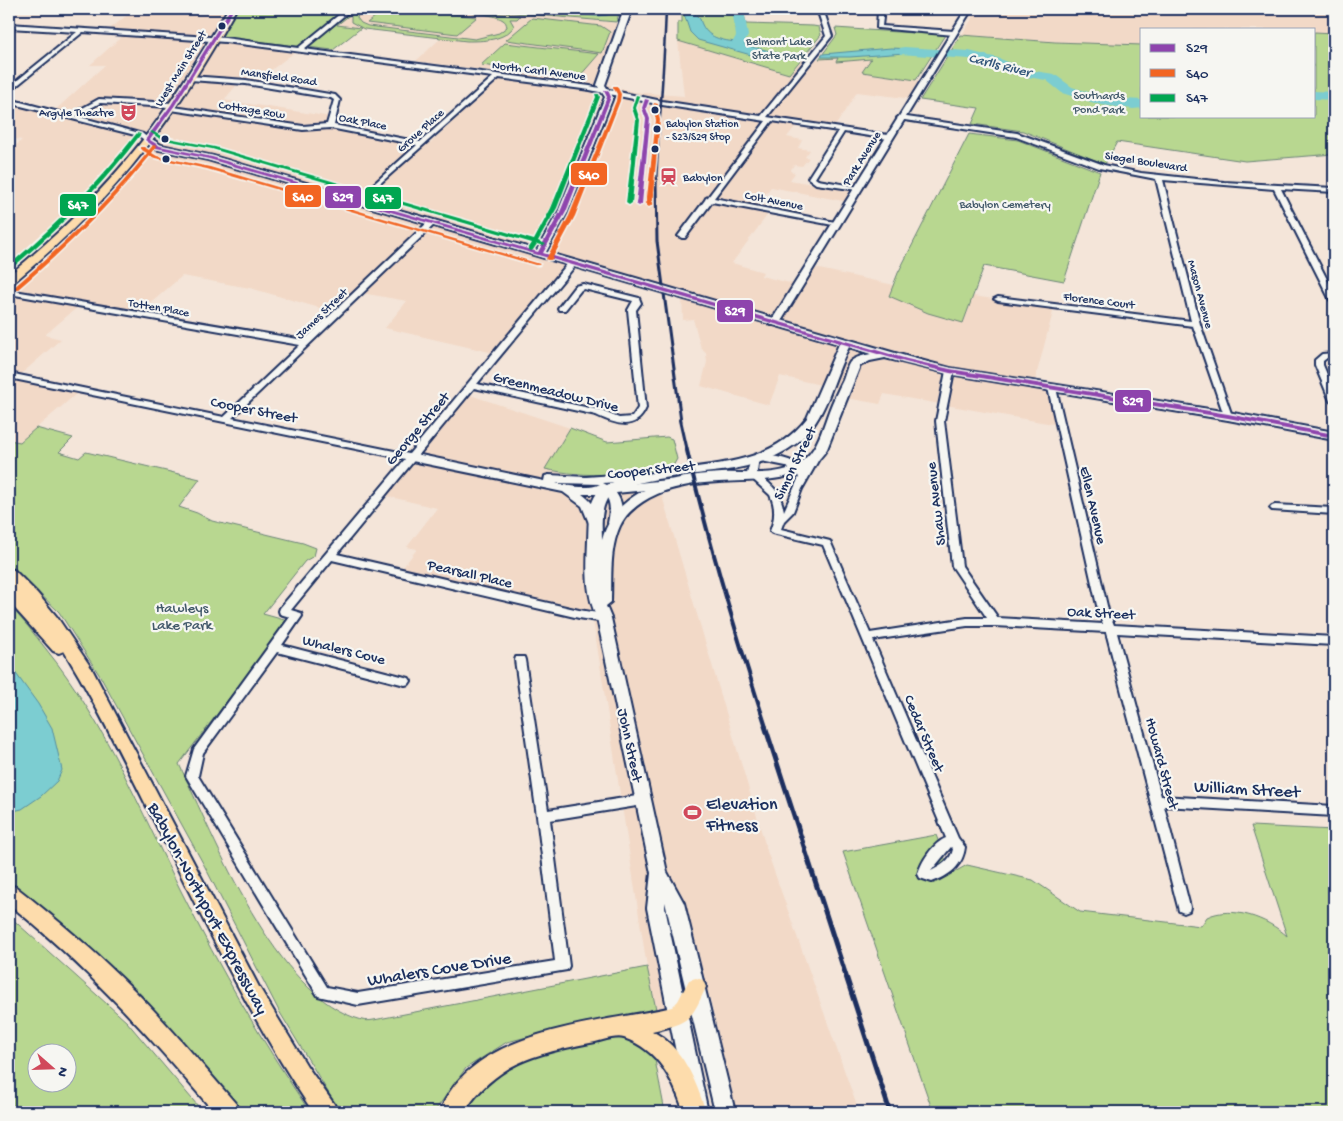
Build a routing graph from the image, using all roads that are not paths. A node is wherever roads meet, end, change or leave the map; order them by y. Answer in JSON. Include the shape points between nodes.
{"nodes":[{"id":1,"x":232,"y":9,"type":"edge"},
{"id":2,"x":349,"y":9,"type":"edge"},
{"id":3,"x":628,"y":9,"type":"edge"},
{"id":4,"x":820,"y":9,"type":"edge"},
{"id":5,"x":881,"y":9,"type":"edge"},
{"id":6,"x":969,"y":9,"type":"edge"},
{"id":7,"x":9,"y":26,"type":"edge"},
{"id":8,"x":83,"y":30,"type":"junction"},
{"id":9,"x":954,"y":33,"type":"junction"},
{"id":10,"x":214,"y":39,"type":"junction"},
{"id":11,"x":299,"y":50,"type":"junction"},
{"id":12,"x":498,"y":76,"type":"junction"},
{"id":13,"x":190,"y":78,"type":"junction"},
{"id":14,"x":9,"y":90,"type":"edge"},
{"id":15,"x":606,"y":91,"type":"junction"},
{"id":16,"x":9,"y":102,"type":"edge"},
{"id":17,"x":172,"y":106,"type":"junction"},
{"id":18,"x":71,"y":117,"type":"junction"},
{"id":19,"x":900,"y":118,"type":"junction"},
{"id":20,"x":766,"y":120,"type":"junction"},
{"id":21,"x":330,"y":126,"type":"junction"},
{"id":22,"x":842,"y":131,"type":"junction"},
{"id":23,"x":888,"y":137,"type":"junction"},
{"id":24,"x":147,"y":140,"type":"junction"},
{"id":25,"x":422,"y":144,"type":"junction"},
{"id":26,"x":1159,"y":176,"type":"junction"},
{"id":27,"x":1276,"y":187,"type":"junction"},
{"id":28,"x":857,"y":188,"type":"junction"},
{"id":29,"x":1334,"y":190,"type":"edge"},
{"id":30,"x":708,"y":199,"type":"junction"},
{"id":31,"x":358,"y":201,"type":"junction"},
{"id":32,"x":432,"y":223,"type":"junction"},
{"id":33,"x":835,"y":224,"type":"junction"},
{"id":34,"x":682,"y":236,"type":"dead end"},
{"id":35,"x":540,"y":254,"type":"junction"},
{"id":36,"x":572,"y":264,"type":"junction"},
{"id":37,"x":9,"y":282,"type":"edge"},
{"id":38,"x":9,"y":292,"type":"edge"},
{"id":39,"x":998,"y":299,"type":"dead end"},
{"id":40,"x":1334,"y":300,"type":"edge"},
{"id":41,"x":562,"y":308,"type":"dead end"},
{"id":42,"x":775,"y":322,"type":"junction"},
{"id":43,"x":1196,"y":324,"type":"junction"},
{"id":44,"x":305,"y":343,"type":"junction"},
{"id":45,"x":849,"y":345,"type":"junction"},
{"id":46,"x":886,"y":355,"type":"junction"},
{"id":47,"x":1334,"y":355,"type":"edge"},
{"id":48,"x":950,"y":371,"type":"junction"},
{"id":49,"x":9,"y":376,"type":"edge"},
{"id":50,"x":471,"y":384,"type":"junction"},
{"id":51,"x":1052,"y":388,"type":"junction"},
{"id":52,"x":1334,"y":401,"type":"edge"},
{"id":53,"x":837,"y":406,"type":"junction"},
{"id":54,"x":1228,"y":416,"type":"junction"},
{"id":55,"x":225,"y":420,"type":"junction"},
{"id":56,"x":1334,"y":436,"type":"edge"},
{"id":57,"x":411,"y":457,"type":"junction"},
{"id":58,"x":759,"y":458,"type":"junction"},
{"id":59,"x":814,"y":459,"type":"joint"},
{"id":60,"x":493,"y":473,"type":"junction"},
{"id":61,"x":801,"y":473,"type":"junction"},
{"id":62,"x":654,"y":476,"type":"junction"},
{"id":63,"x":754,"y":478,"type":"junction"},
{"id":64,"x":586,"y":481,"type":"junction"},
{"id":65,"x":679,"y":483,"type":"junction"},
{"id":66,"x":563,"y":489,"type":"junction"},
{"id":67,"x":608,"y":490,"type":"junction"},
{"id":68,"x":1275,"y":508,"type":"dead end"},
{"id":69,"x":1334,"y":511,"type":"edge"},
{"id":70,"x":780,"y":519,"type":"junction"},
{"id":71,"x":614,"y":523,"type":"junction"},
{"id":72,"x":595,"y":524,"type":"junction"},
{"id":73,"x":329,"y":556,"type":"junction"},
{"id":74,"x":9,"y":574,"type":"edge"},
{"id":75,"x":9,"y":592,"type":"edge"},
{"id":76,"x":284,"y":611,"type":"joint"},
{"id":77,"x":604,"y":618,"type":"junction"},
{"id":78,"x":995,"y":622,"type":"junction"},
{"id":79,"x":1111,"y":628,"type":"junction"},
{"id":80,"x":866,"y":637,"type":"junction"},
{"id":81,"x":1334,"y":641,"type":"edge"},
{"id":82,"x":274,"y":647,"type":"junction"},
{"id":83,"x":520,"y":660,"type":"dead end"},
{"id":84,"x":406,"y":681,"type":"dead end"},
{"id":85,"x":99,"y":700,"type":"junction"},
{"id":86,"x":643,"y":800,"type":"junction"},
{"id":87,"x":1157,"y":801,"type":"junction"},
{"id":88,"x":1334,"y":811,"type":"edge"},
{"id":89,"x":543,"y":816,"type":"junction"},
{"id":90,"x":953,"y":841,"type":"dead end"},
{"id":91,"x":659,"y":873,"type":"junction"},
{"id":92,"x":9,"y":893,"type":"edge"},
{"id":93,"x":1184,"y":907,"type":"dead end"},
{"id":94,"x":696,"y":987,"type":"junction"},
{"id":95,"x":678,"y":1015,"type":"junction"},
{"id":96,"x":618,"y":1027,"type":"junction"},
{"id":97,"x":228,"y":1112,"type":"edge"},
{"id":98,"x":326,"y":1112,"type":"edge"},
{"id":99,"x":452,"y":1112,"type":"edge"},
{"id":100,"x":697,"y":1112,"type":"edge"},
{"id":101,"x":724,"y":1112,"type":"edge"}],
"edges":[{"from":1,"to":10,"type":"main road","name":"West Main Street"},
{"from":2,"to":11,"type":"street"},
{"from":3,"to":15,"type":"main road","via":[[601,85]]},
{"from":4,"to":20,"type":"street","via":[[829,36]]},
{"from":5,"to":9,"type":"street","via":[[879,27]]},
{"from":6,"to":9,"type":"street","name":"Park Avenue"},
{"from":7,"to":8,"type":"street","name":"North Carll Avenue"},
{"from":8,"to":10,"type":"street","name":"North Carll Avenue"},
{"from":8,"to":14,"type":"street"},
{"from":9,"to":19,"type":"street","name":"Park Avenue"},
{"from":10,"to":11,"type":"street","name":"North Carll Avenue"},
{"from":10,"to":13,"type":"main road","name":"West Main Street"},
{"from":11,"to":12,"type":"street","name":"North Carll Avenue"},
{"from":12,"to":15,"type":"street","name":"North Carll Avenue"},
{"from":12,"to":25,"type":"street","name":"Grove Place"},
{"from":13,"to":17,"type":"main road","name":"West Main Street"},
{"from":13,"to":21,"type":"street","name":"Mansfield Road","via":[[246,82],[333,96],[336,112]]},
{"from":15,"to":20,"type":"street","name":"North Carll Avenue","via":[[662,104]]},
{"from":15,"to":35,"type":"main road","via":[[609,97],[565,208]]},
{"from":16,"to":18,"type":"street"},
{"from":17,"to":18,"type":"street","name":"Cottage Row","via":[[99,101]]},
{"from":17,"to":21,"type":"street","name":"Cottage Row","via":[[303,128]]},
{"from":17,"to":24,"type":"main road","name":"West Main Street"},
{"from":18,"to":24,"type":"street","via":[[140,135]]},
{"from":19,"to":23,"type":"street","name":"Park Avenue"},
{"from":19,"to":26,"type":"street","name":"Siegel Boulevard","via":[[1017,135],[1088,163]]},
{"from":20,"to":22,"type":"street","name":"North Carll Avenue"},
{"from":20,"to":30,"type":"street"},
{"from":21,"to":25,"type":"street","name":"Oak Place"},
{"from":22,"to":23,"type":"street","name":"North Carll Avenue"},
{"from":22,"to":28,"type":"street","via":[[811,178],[816,182]]},
{"from":23,"to":28,"type":"street","name":"Park Avenue"},
{"from":24,"to":31,"type":"main road","via":[[158,147],[210,158]]},
{"from":24,"to":37,"type":"main road","name":"West Main Street","via":[[57,241]]},
{"from":25,"to":31,"type":"street","name":"Grove Place"},
{"from":26,"to":27,"type":"street","name":"Siegel Boulevard"},
{"from":26,"to":43,"type":"street","name":"Mason Avenue"},
{"from":27,"to":29,"type":"street","name":"Siegel Boulevard"},
{"from":27,"to":40,"type":"street"},
{"from":28,"to":33,"type":"street","name":"Park Avenue"},
{"from":30,"to":33,"type":"street","name":"Colt Avenue"},
{"from":30,"to":34,"type":"street"},
{"from":31,"to":32,"type":"main road"},
{"from":32,"to":35,"type":"main road"},
{"from":32,"to":44,"type":"street","name":"James Street"},
{"from":33,"to":42,"type":"street","name":"Park Avenue"},
{"from":35,"to":36,"type":"main road"},
{"from":36,"to":42,"type":"main road"},
{"from":36,"to":50,"type":"street","name":"George Street"},
{"from":38,"to":44,"type":"street","name":"Totten Place"},
{"from":39,"to":43,"type":"street","name":"Florence Court"},
{"from":41,"to":50,"type":"street","name":"Greenmeadow Drive","via":[[583,286],[636,300],[632,310],[642,408],[638,417],[617,422],[599,413]]},
{"from":42,"to":45,"type":"main road"},
{"from":43,"to":54,"type":"street","name":"Mason Avenue"},
{"from":44,"to":55,"type":"street","name":"James Street"},
{"from":45,"to":46,"type":"main road"},
{"from":45,"to":53,"type":"main road","name":"Simon Street"},
{"from":45,"to":58,"type":"main road","name":"Simon Street","via":[[817,412],[804,431],[781,448]]},
{"from":46,"to":48,"type":"main road"},
{"from":46,"to":53,"type":"main road","name":"Simon Street","via":[[855,364]]},
{"from":47,"to":52,"type":"street","via":[[1319,360],[1319,366]]},
{"from":48,"to":51,"type":"main road"},
{"from":48,"to":78,"type":"street","name":"Shaw Avenue","via":[[940,421],[957,566]]},
{"from":49,"to":55,"type":"street","name":"Cooper Street"},
{"from":50,"to":57,"type":"street","name":"George Street"},
{"from":51,"to":54,"type":"main road"},
{"from":51,"to":79,"type":"street","name":"Ellen Avenue","via":[[1102,610]]},
{"from":53,"to":59,"type":"main road","name":"Simon Street","via":[[824,443]]},
{"from":54,"to":56,"type":"main road"},
{"from":55,"to":57,"type":"street","name":"Cooper Street"},
{"from":57,"to":60,"type":"street","name":"Cooper Street"},
{"from":57,"to":73,"type":"street","name":"George Street"},
{"from":58,"to":61,"type":"street","via":[[777,460]]},
{"from":58,"to":62,"type":"main road","via":[[720,468]]},
{"from":58,"to":63,"type":"street","via":[[752,469]]},
{"from":59,"to":61,"type":"main road","name":"Cooper Street"},
{"from":60,"to":64,"type":"street","name":"Cooper Street"},
{"from":60,"to":66,"type":"street","name":"Cooper Street"},
{"from":61,"to":63,"type":"main road","name":"Cooper Street"},
{"from":61,"to":70,"type":"street","name":"Simon Street","via":[[788,512]]},
{"from":62,"to":64,"type":"street","name":"Cooper Street"},
{"from":62,"to":67,"type":"main road","via":[[621,483]]},
{"from":63,"to":65,"type":"main road","name":"Cooper Street","via":[[714,478]]},
{"from":63,"to":70,"type":"street","via":[[774,493]]},
{"from":64,"to":67,"type":"street"},
{"from":65,"to":67,"type":"street","name":"Cooper Street"},
{"from":65,"to":71,"type":"main road","via":[[639,498]]},
{"from":66,"to":67,"type":"street","name":"Cooper Street"},
{"from":66,"to":72,"type":"street","name":"John Street","via":[[586,502],[592,510]]},
{"from":67,"to":71,"type":"street","name":"John Street","via":[[616,503]]},
{"from":67,"to":72,"type":"main road","name":"John Street","via":[[600,500]]},
{"from":68,"to":69,"type":"street"},
{"from":70,"to":80,"type":"street","name":"Simon Street","via":[[775,531],[827,543]]},
{"from":71,"to":77,"type":"main road","name":"John Street","via":[[605,563]]},
{"from":72,"to":77,"type":"main road","name":"John Street","via":[[595,586]]},
{"from":73,"to":76,"type":"street","name":"George Street"},
{"from":73,"to":77,"type":"street","name":"Pearsall Place"},
{"from":74,"to":85,"type":"main road","via":[[54,624],[79,661]]},
{"from":75,"to":85,"type":"main road","via":[[54,640]]},
{"from":76,"to":82,"type":"street","name":"Whalers Cove Drive","via":[[296,616]]},
{"from":77,"to":86,"type":"main road","name":"John Street"},
{"from":78,"to":79,"type":"street","name":"Oak Street"},
{"from":78,"to":80,"type":"street","name":"Oak Street","via":[[967,622]]},
{"from":79,"to":81,"type":"street","name":"Oak Street"},
{"from":79,"to":87,"type":"street","name":"Howard Street"},
{"from":80,"to":90,"type":"street","name":"Cedar Street"},
{"from":82,"to":84,"type":"street","name":"Whalers Cove"},
{"from":82,"to":89,"type":"street","name":"Whalers Cove Drive","via":[[198,752],[192,776],[323,992],[358,999],[562,966]]},
{"from":83,"to":89,"type":"street","name":"Whalers Cove Drive"},
{"from":85,"to":98,"type":"main road","name":"Babylon-Northport Expressway","via":[[242,975]]},
{"from":86,"to":89,"type":"street"},
{"from":86,"to":91,"type":"main road","name":"John Street"},
{"from":87,"to":88,"type":"street","name":"William Street"},
{"from":87,"to":93,"type":"street","name":"Howard Street"},
{"from":91,"to":94,"type":"main road","name":"John Street","via":[[675,903]]},
{"from":91,"to":95,"type":"main road","name":"John Street","via":[[656,908]]},
{"from":92,"to":97,"type":"main road","via":[[61,934],[127,997]]},
{"from":94,"to":95,"type":"main road"},
{"from":94,"to":101,"type":"main road","name":"John Street"},
{"from":95,"to":96,"type":"main road"},
{"from":95,"to":100,"type":"main road","name":"John Street"},
{"from":96,"to":99,"type":"main road","via":[[538,1043],[510,1054],[477,1078]]},
{"from":96,"to":100,"type":"main road","via":[[646,1037],[665,1052],[683,1078]]}]}
